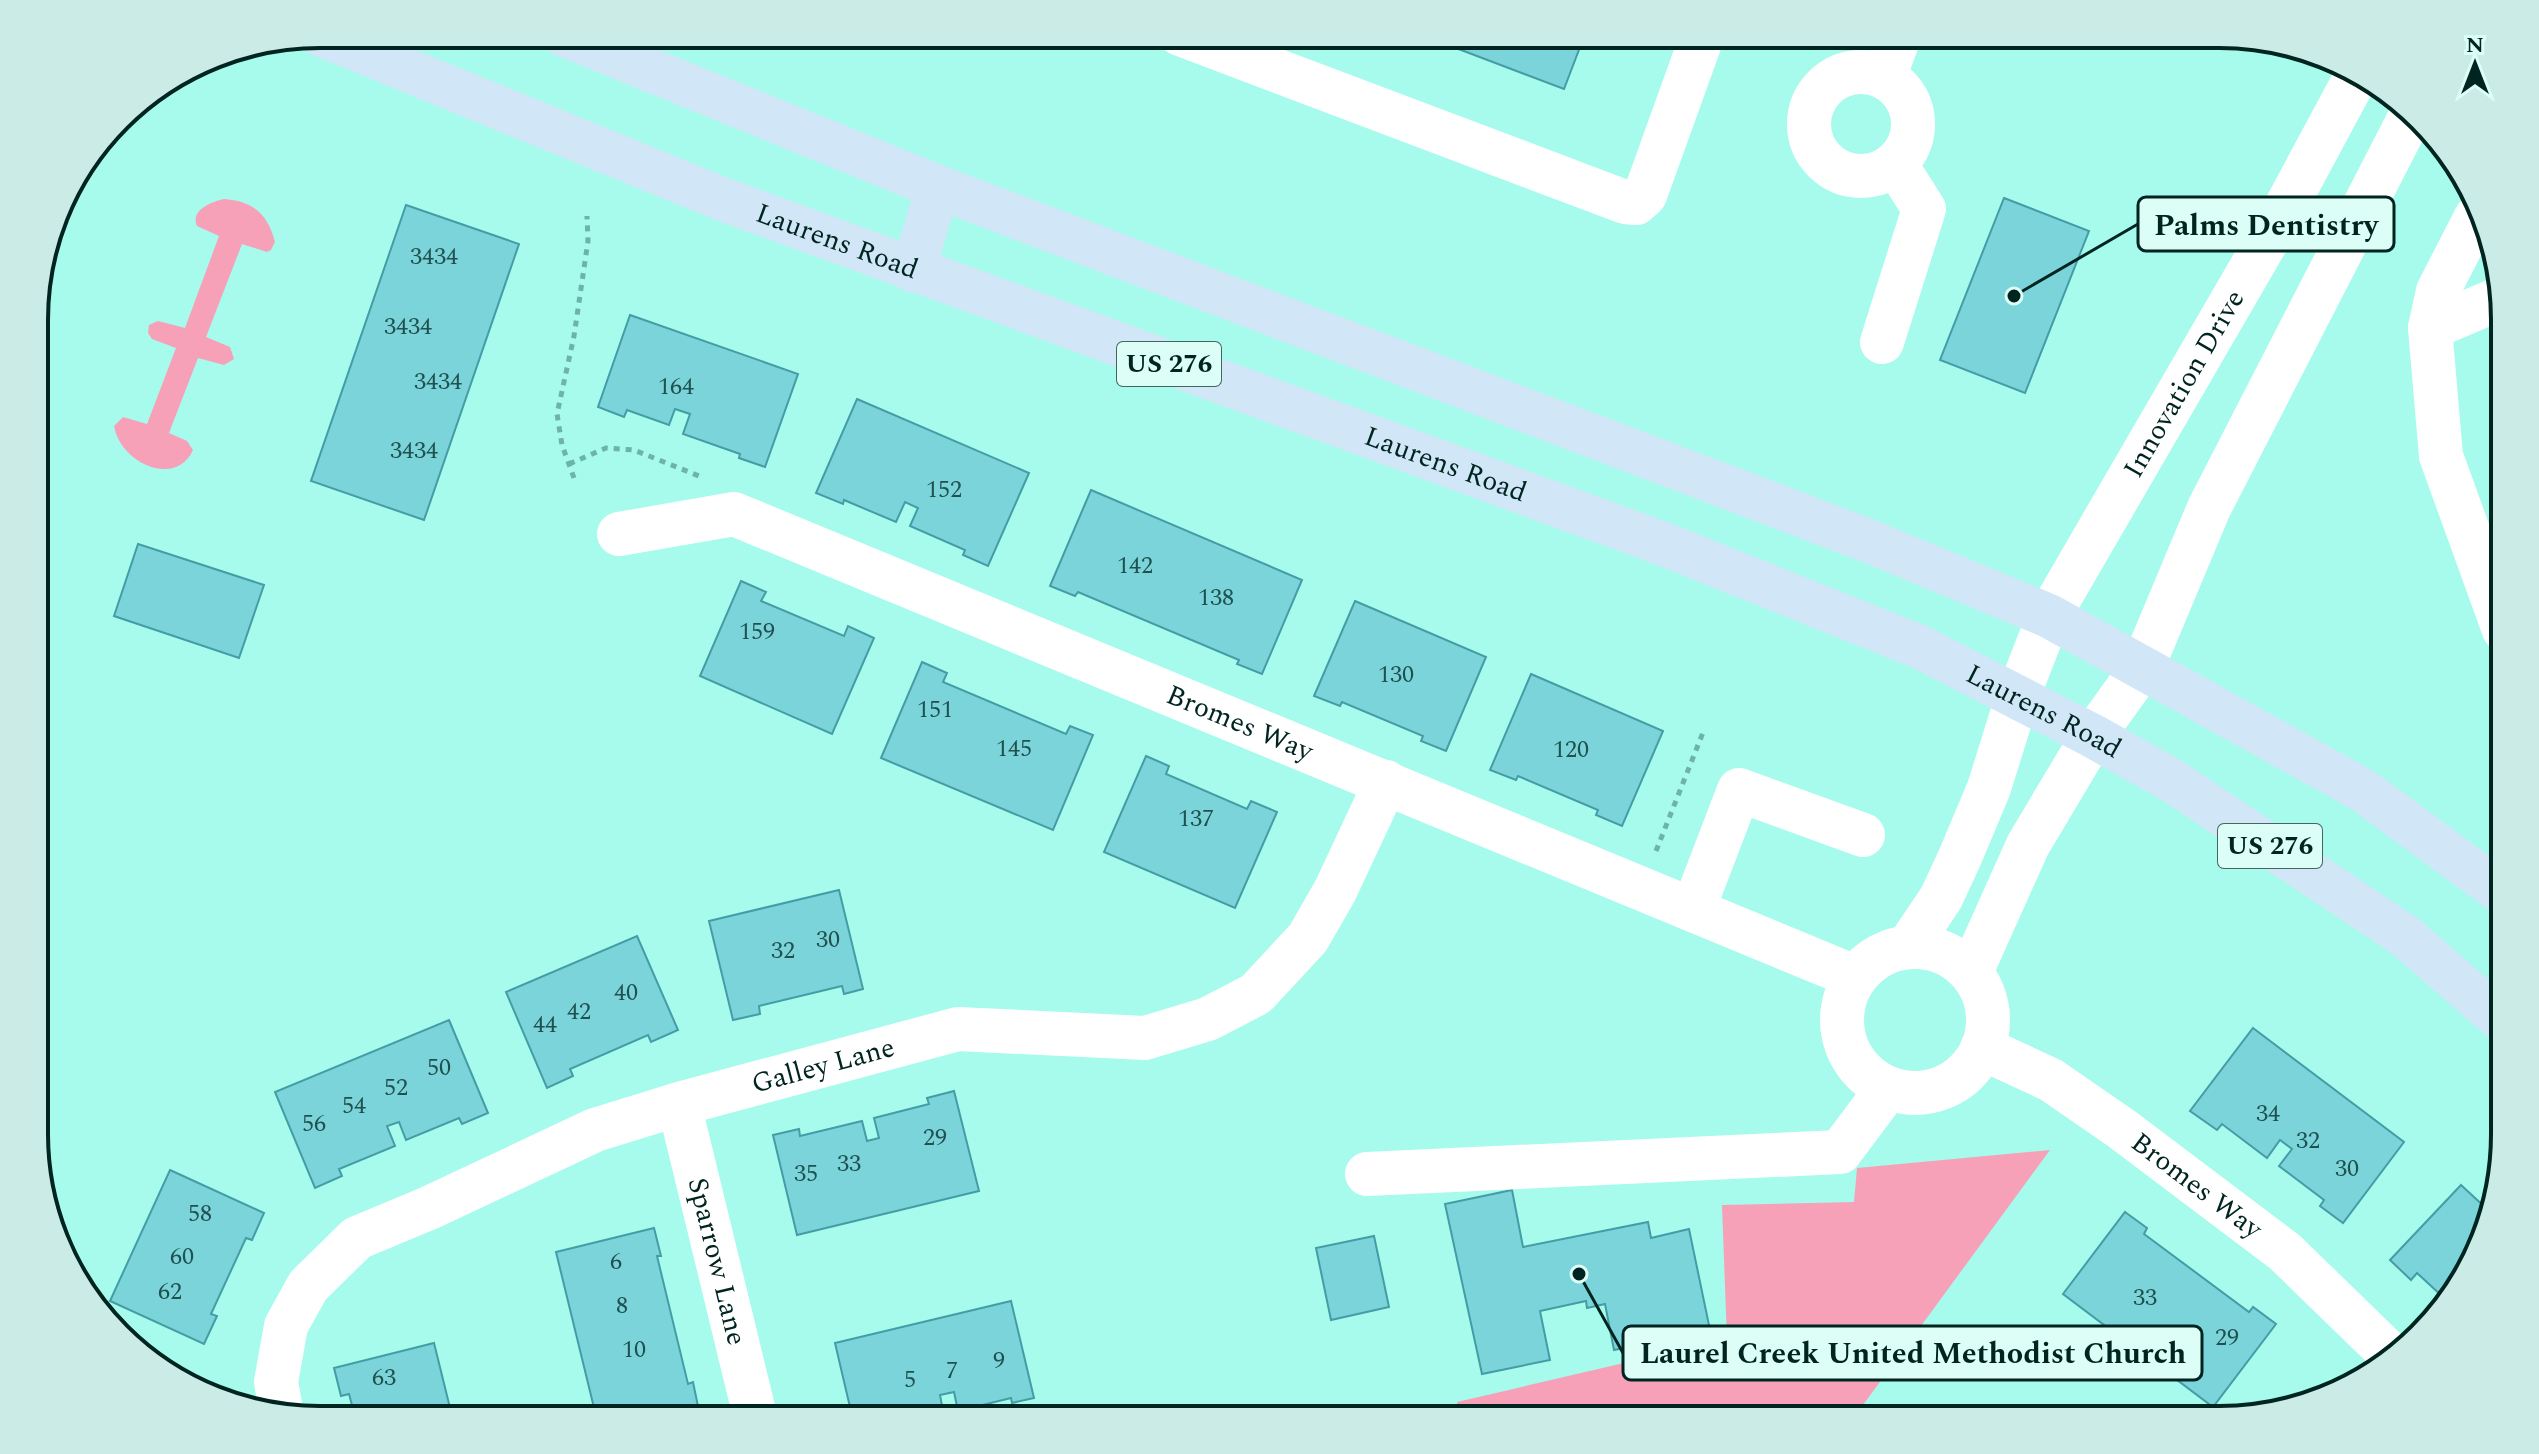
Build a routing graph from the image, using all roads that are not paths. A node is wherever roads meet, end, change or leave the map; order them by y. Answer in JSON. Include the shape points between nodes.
{"nodes":[{"id":1,"x":1698,"y":48,"type":"edge"},
{"id":2,"x":1895,"y":48,"type":"edge"},
{"id":3,"x":356,"y":49,"type":"edge"},
{"id":4,"x":598,"y":49,"type":"edge"},
{"id":5,"x":1218,"y":49,"type":"edge"},
{"id":6,"x":1884,"y":77,"type":"junction"},
{"id":7,"x":2353,"y":83,"type":"edge"},
{"id":8,"x":2406,"y":124,"type":"edge"},
{"id":9,"x":1896,"y":165,"type":"junction"},
{"id":10,"x":938,"y":187,"type":"junction"},
{"id":11,"x":2473,"y":223,"type":"edge"},
{"id":12,"x":913,"y":271,"type":"junction"},
{"id":13,"x":2490,"y":303,"type":"edge"},
{"id":14,"x":2430,"y":328,"type":"junction"},
{"id":15,"x":1882,"y":342,"type":"dead end"},
{"id":16,"x":619,"y":534,"type":"dead end"},
{"id":17,"x":2490,"y":591,"type":"edge"},
{"id":18,"x":2049,"y":616,"type":"junction"},
{"id":19,"x":2142,"y":668,"type":"junction"},
{"id":20,"x":2017,"y":698,"type":"junction"},
{"id":21,"x":2093,"y":736,"type":"junction"},
{"id":22,"x":1386,"y":782,"type":"junction"},
{"id":23,"x":1863,"y":835,"type":"dead end"},
{"id":24,"x":2490,"y":884,"type":"edge"},
{"id":25,"x":1693,"y":910,"type":"junction"},
{"id":26,"x":1908,"y":947,"type":"junction"},
{"id":27,"x":1971,"y":972,"type":"junction"},
{"id":28,"x":1855,"y":977,"type":"junction"},
{"id":29,"x":2490,"y":1010,"type":"edge"},
{"id":30,"x":1982,"y":1048,"type":"junction"},
{"id":31,"x":1888,"y":1088,"type":"junction"},
{"id":32,"x":679,"y":1104,"type":"junction"},
{"id":33,"x":1367,"y":1174,"type":"dead end"},
{"id":34,"x":2385,"y":1350,"type":"edge"},
{"id":35,"x":280,"y":1403,"type":"edge"},
{"id":36,"x":753,"y":1406,"type":"edge"}],
"edges":[{"from":1,"to":5,"type":"street","via":[[1645,195],[1636,203]]},
{"from":2,"to":6,"type":"street"},
{"from":3,"to":12,"type":"main road","name":"Laurens Road","number":"US 276"},
{"from":4,"to":10,"type":"main road"},
{"from":6,"to":9,"type":"street","via":[[1908,101],[1913,118],[1913,135]]},
{"from":6,"to":9,"type":"street","via":[[1849,74],[1833,80],[1812,106],[1810,132],[1819,155],[1831,167],[1852,175]]},
{"from":7,"to":18,"type":"street","name":"Innovation Drive"},
{"from":8,"to":19,"type":"street","via":[[2209,508]]},
{"from":9,"to":15,"type":"street","via":[[1924,209]]},
{"from":10,"to":12,"type":"main road"},
{"from":10,"to":18,"type":"main road","via":[[1869,541]]},
{"from":11,"to":14,"type":"street","via":[[2438,291]]},
{"from":12,"to":20,"type":"main road","name":"Laurens Road","number":"US 276","via":[[1661,543],[1920,647]]},
{"from":13,"to":14,"type":"street"},
{"from":14,"to":17,"type":"street","via":[[2441,456]]},
{"from":16,"to":22,"type":"street","name":"Bromes Way","via":[[734,514]]},
{"from":18,"to":19,"type":"main road"},
{"from":18,"to":20,"type":"street","name":"Innovation Drive"},
{"from":19,"to":21,"type":"street"},
{"from":19,"to":24,"type":"main road","via":[[2364,791]]},
{"from":20,"to":21,"type":"main road","name":"Laurens Road","number":"US 276"},
{"from":20,"to":26,"type":"street","name":"Innovation Drive","via":[[1989,788],[1960,857],[1941,898]]},
{"from":21,"to":27,"type":"street","via":[[2028,845]]},
{"from":21,"to":29,"type":"main road","name":"Laurens Road","number":"US 276","via":[[2171,780],[2405,936]]},
{"from":22,"to":25,"type":"street","name":"Bromes Way"},
{"from":22,"to":32,"type":"street","name":"Galley Lane","via":[[1308,938],[1256,994],[1208,1019],[1145,1038],[958,1029]]},
{"from":23,"to":25,"type":"street","via":[[1739,790]]},
{"from":25,"to":28,"type":"street","name":"Bromes Way"},
{"from":26,"to":27,"type":"street","via":[[1931,948]]},
{"from":26,"to":28,"type":"street","via":[[1886,953]]},
{"from":27,"to":30,"type":"street","via":[[1989,1014]]},
{"from":28,"to":31,"type":"street","via":[[1846,994],[1842,1032],[1858,1066]]},
{"from":30,"to":31,"type":"street","via":[[1963,1076],[1943,1088],[1906,1093]]},
{"from":30,"to":34,"type":"street","name":"Bromes Way","via":[[2051,1080],[2122,1129],[2285,1252]]},
{"from":31,"to":33,"type":"street","via":[[1840,1152]]},
{"from":32,"to":35,"type":"street","name":"Galley Lane","via":[[595,1130],[357,1238],[308,1286],[286,1326],[276,1382]]},
{"from":32,"to":36,"type":"street","name":"Sparrow Lane"}]}
